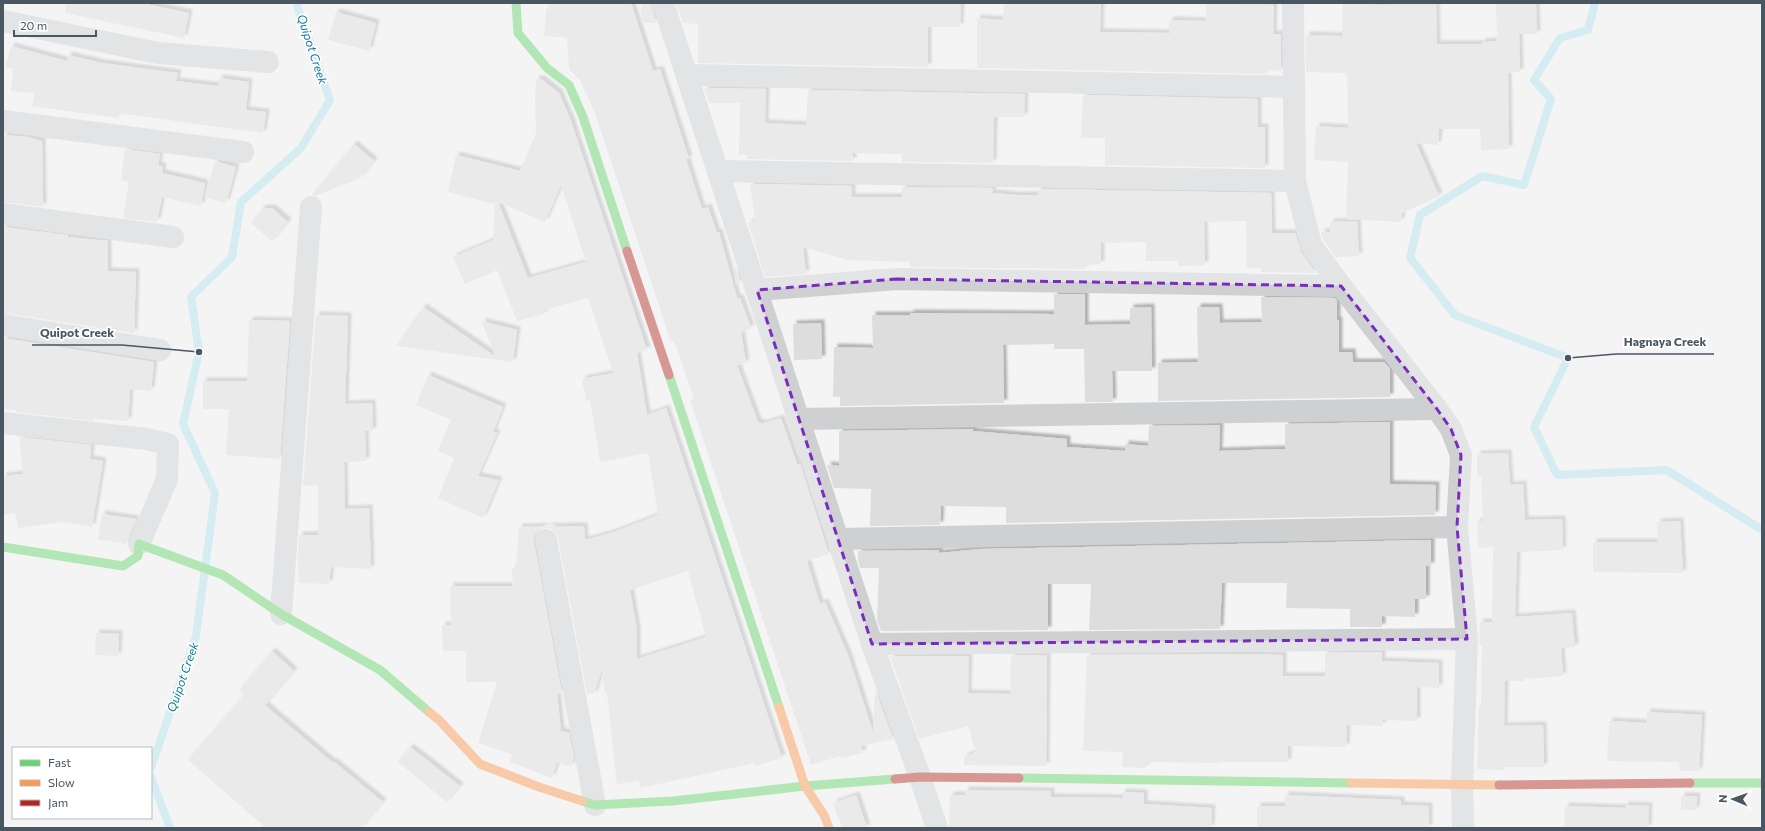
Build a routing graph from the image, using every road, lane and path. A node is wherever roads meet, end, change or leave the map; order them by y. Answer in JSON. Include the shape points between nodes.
{"nodes":[{"id":1,"x":516,"y":3,"type":"edge"},
{"id":2,"x":663,"y":3,"type":"edge"},
{"id":3,"x":1293,"y":3,"type":"edge"},
{"id":4,"x":3,"y":21,"type":"edge"},
{"id":5,"x":268,"y":62,"type":"dead end"},
{"id":6,"x":687,"y":75,"type":"junction"},
{"id":7,"x":1294,"y":87,"type":"junction"},
{"id":8,"x":3,"y":121,"type":"edge"},
{"id":9,"x":243,"y":152,"type":"dead end"},
{"id":10,"x":718,"y":171,"type":"junction"},
{"id":11,"x":1295,"y":181,"type":"junction"},
{"id":12,"x":311,"y":207,"type":"dead end"},
{"id":13,"x":3,"y":214,"type":"edge"},
{"id":14,"x":173,"y":237,"type":"dead end"},
{"id":15,"x":1341,"y":286,"type":"junction"},
{"id":16,"x":757,"y":290,"type":"junction"},
{"id":17,"x":3,"y":325,"type":"edge"},
{"id":18,"x":160,"y":350,"type":"dead end"},
{"id":19,"x":1437,"y":409,"type":"junction"},
{"id":20,"x":799,"y":419,"type":"junction"},
{"id":21,"x":3,"y":423,"type":"edge"},
{"id":22,"x":1457,"y":527,"type":"junction"},
{"id":23,"x":838,"y":538,"type":"junction"},
{"id":24,"x":546,"y":540,"type":"dead end"},
{"id":25,"x":139,"y":544,"type":"junction"},
{"id":26,"x":3,"y":547,"type":"edge"},
{"id":27,"x":281,"y":614,"type":"junction"},
{"id":28,"x":1467,"y":639,"type":"junction"},
{"id":29,"x":872,"y":644,"type":"junction"},
{"id":30,"x":920,"y":777,"type":"junction"},
{"id":31,"x":1762,"y":783,"type":"edge"},
{"id":32,"x":1462,"y":785,"type":"junction"},
{"id":33,"x":805,"y":786,"type":"junction"},
{"id":34,"x":595,"y":805,"type":"junction"},
{"id":35,"x":829,"y":828,"type":"edge"},
{"id":36,"x":936,"y":828,"type":"edge"},
{"id":37,"x":1463,"y":828,"type":"edge"}],
"edges":[{"from":1,"to":33,"type":"street","via":[[518,34],[547,68],[568,84],[583,117]]},
{"from":2,"to":6,"type":"street"},
{"from":3,"to":7,"type":"street"},
{"from":4,"to":5,"type":"street","via":[[158,53]]},
{"from":6,"to":7,"type":"street"},
{"from":6,"to":10,"type":"street"},
{"from":7,"to":11,"type":"street"},
{"from":8,"to":9,"type":"street"},
{"from":10,"to":11,"type":"street"},
{"from":10,"to":16,"type":"street"},
{"from":11,"to":15,"type":"street","via":[[1311,245]]},
{"from":12,"to":27,"type":"street"},
{"from":13,"to":14,"type":"street"},
{"from":15,"to":16,"type":"street","via":[[896,279]]},
{"from":15,"to":19,"type":"street"},
{"from":16,"to":20,"type":"street"},
{"from":17,"to":18,"type":"street"},
{"from":19,"to":20,"type":"street"},
{"from":19,"to":22,"type":"street","via":[[1451,429],[1461,454]]},
{"from":20,"to":23,"type":"street"},
{"from":21,"to":25,"type":"street","via":[[146,439],[168,444],[166,479]]},
{"from":22,"to":23,"type":"street"},
{"from":22,"to":28,"type":"street"},
{"from":23,"to":29,"type":"street"},
{"from":24,"to":34,"type":"street"},
{"from":25,"to":26,"type":"street","via":[[138,556],[123,566]]},
{"from":25,"to":27,"type":"street","via":[[223,575]]},
{"from":27,"to":34,"type":"street","via":[[380,670],[440,721],[480,764]]},
{"from":28,"to":29,"type":"street"},
{"from":28,"to":32,"type":"street"},
{"from":29,"to":30,"type":"street"},
{"from":30,"to":32,"type":"street"},
{"from":30,"to":33,"type":"street"},
{"from":30,"to":36,"type":"street"},
{"from":31,"to":32,"type":"street"},
{"from":32,"to":37,"type":"street"},
{"from":33,"to":34,"type":"street","via":[[673,801]]},
{"from":33,"to":35,"type":"street","via":[[824,815]]}]}
